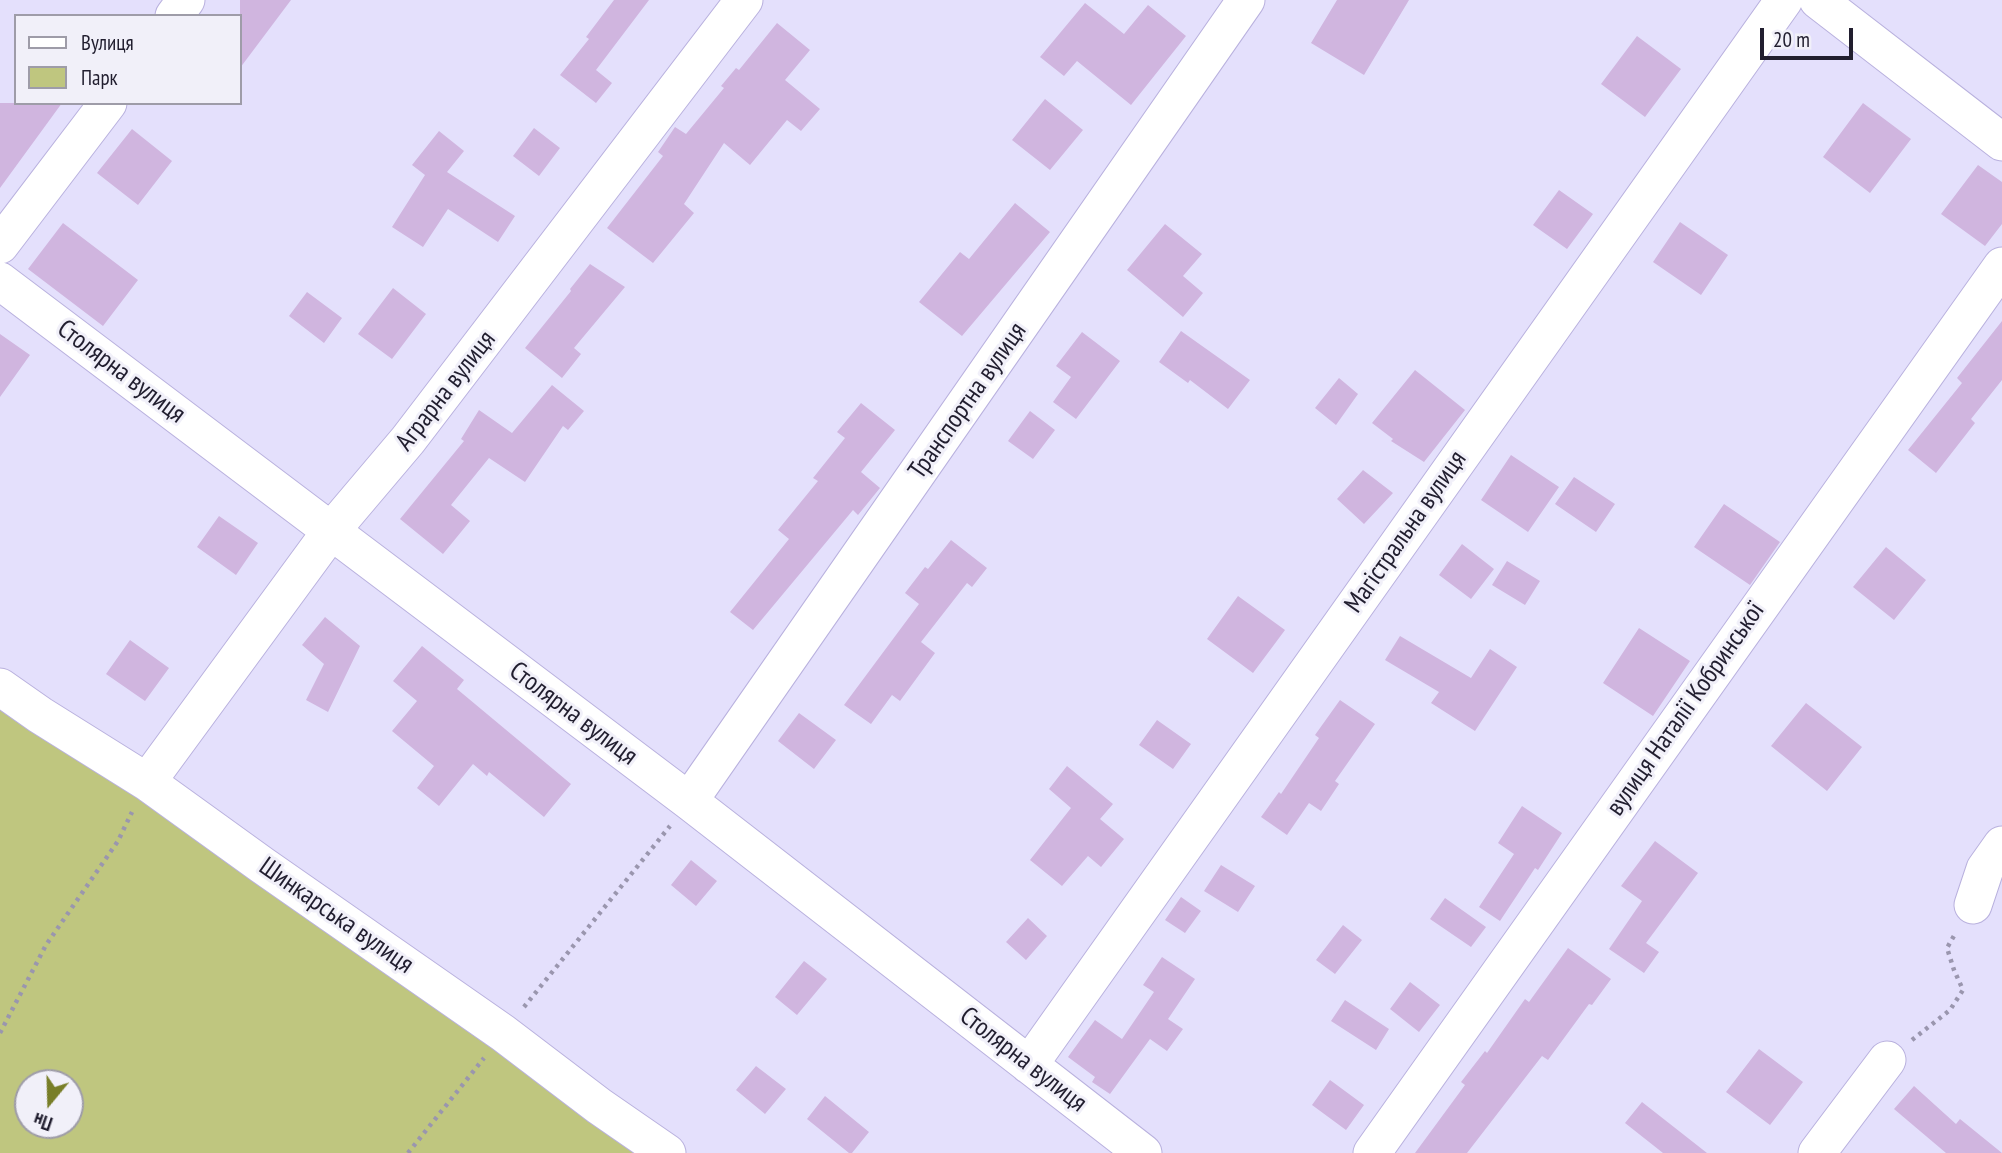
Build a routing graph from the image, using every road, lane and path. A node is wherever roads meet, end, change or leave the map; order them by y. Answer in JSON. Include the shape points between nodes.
{"nodes":[{"id":1,"x":744,"y":0,"type":"edge"},
{"id":2,"x":1246,"y":0,"type":"edge"},
{"id":3,"x":1784,"y":0,"type":"edge"},
{"id":4,"x":1818,"y":0,"type":"edge"},
{"id":5,"x":106,"y":105,"type":"edge"},
{"id":6,"x":2002,"y":142,"type":"edge"},
{"id":7,"x":0,"y":245,"type":"edge"},
{"id":8,"x":2002,"y":266,"type":"edge"},
{"id":9,"x":0,"y":281,"type":"edge"},
{"id":10,"x":331,"y":531,"type":"junction"},
{"id":11,"x":0,"y":687,"type":"edge"},
{"id":12,"x":148,"y":782,"type":"junction"},
{"id":13,"x":689,"y":801,"type":"junction"},
{"id":14,"x":2002,"y":845,"type":"edge"},
{"id":15,"x":1973,"y":905,"type":"joint"},
{"id":16,"x":0,"y":1033,"type":"edge"},
{"id":17,"x":503,"y":1033,"type":"junction"},
{"id":18,"x":1887,"y":1060,"type":"joint"},
{"id":19,"x":1029,"y":1065,"type":"junction"},
{"id":20,"x":408,"y":1153,"type":"edge"},
{"id":21,"x":667,"y":1153,"type":"edge"},
{"id":22,"x":1143,"y":1153,"type":"edge"},
{"id":23,"x":1372,"y":1153,"type":"edge"},
{"id":24,"x":1817,"y":1153,"type":"edge"}],
"edges":[{"from":1,"to":10,"type":"street","name":"Аграрна вулиця","via":[[408,440]]},
{"from":2,"to":13,"type":"street","name":"Транспортна вулиця"},
{"from":3,"to":19,"type":"street","name":"Магістральна вулиця"},
{"from":4,"to":6,"type":"street"},
{"from":5,"to":7,"type":"street"},
{"from":8,"to":23,"type":"street","name":"вулиця Наталії Кобринської"},
{"from":9,"to":10,"type":"street","name":"Столярна вулиця"},
{"from":10,"to":12,"type":"street","name":"Аграрна вулиця"},
{"from":10,"to":13,"type":"street","name":"Столярна вулиця"},
{"from":11,"to":12,"type":"street","name":"Шинкарська вулиця"},
{"from":12,"to":16,"type":"path","via":[[118,841],[46,945]]},
{"from":12,"to":17,"type":"street","name":"Шинкарська вулиця"},
{"from":13,"to":17,"type":"path"},
{"from":13,"to":19,"type":"street","name":"Столярна вулиця"},
{"from":14,"to":15,"type":"street","via":[[1985,869]]},
{"from":15,"to":18,"type":"path","via":[[1947,948],[1963,990],[1950,1010]]},
{"from":17,"to":20,"type":"path"},
{"from":17,"to":21,"type":"street","name":"Шинкарська вулиця"},
{"from":18,"to":24,"type":"street"},
{"from":19,"to":22,"type":"street","name":"Столярна вулиця"}]}
